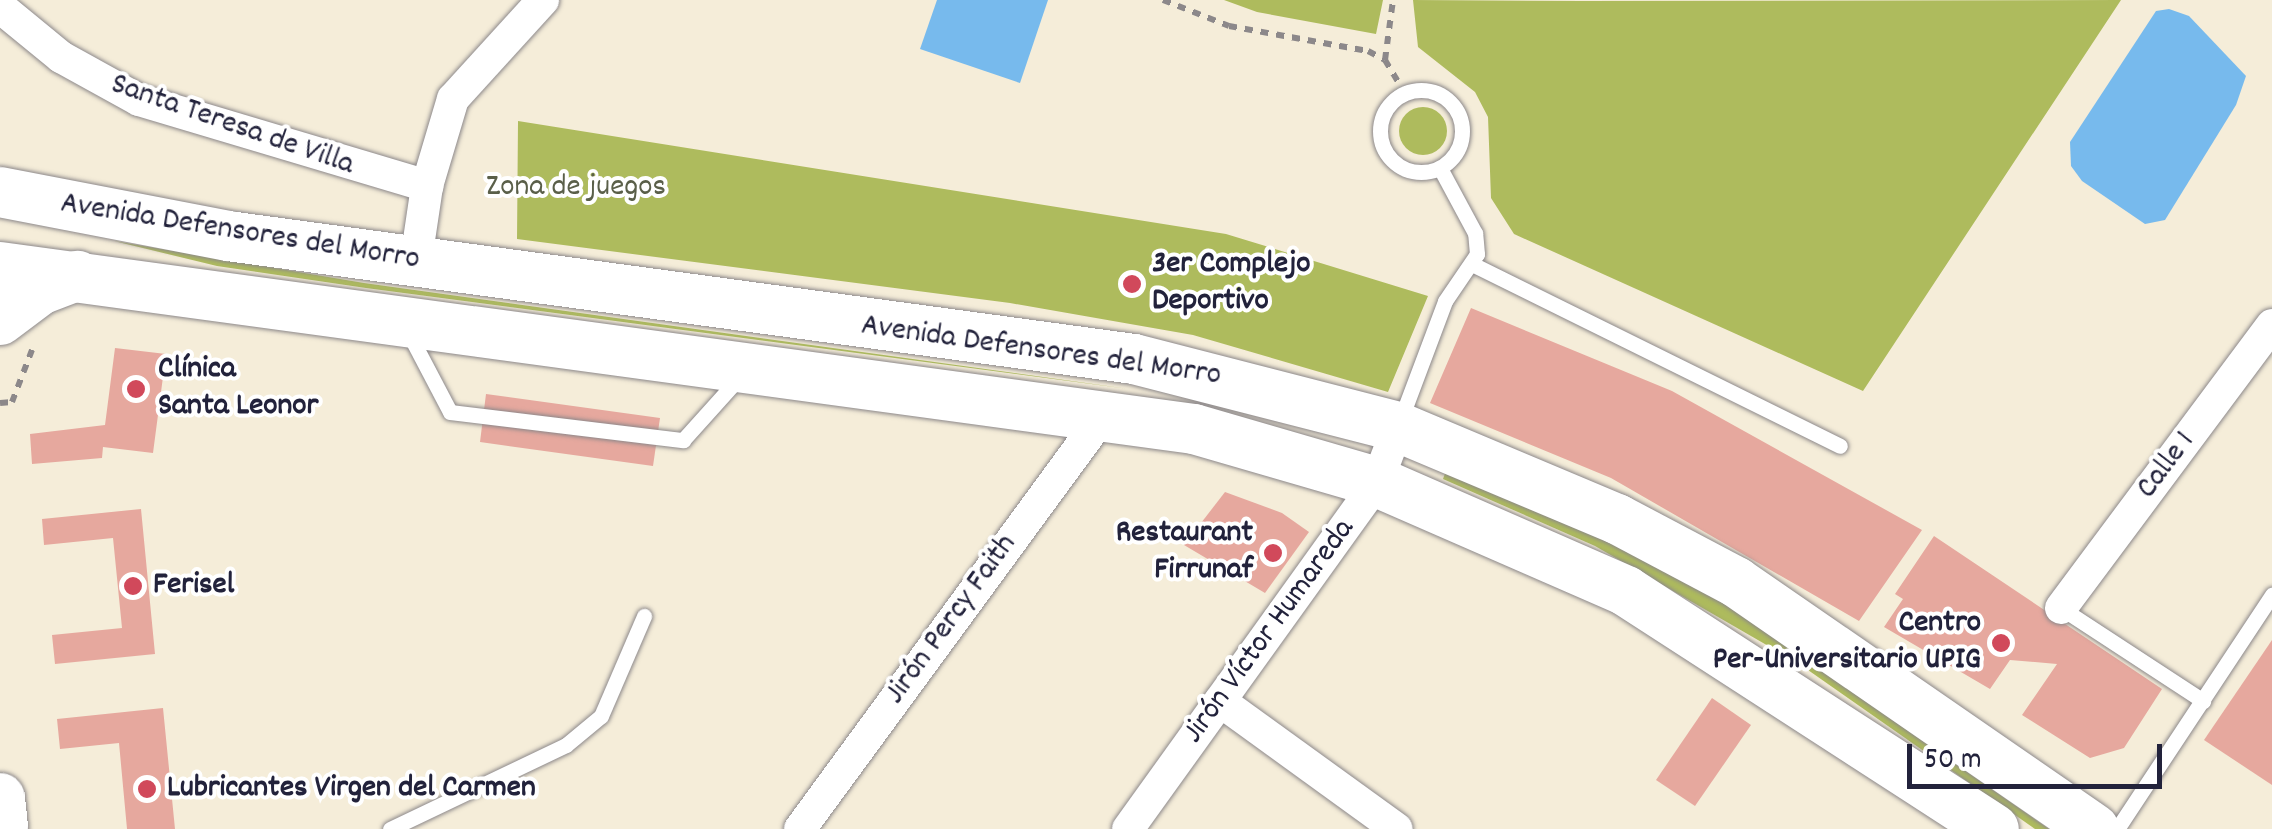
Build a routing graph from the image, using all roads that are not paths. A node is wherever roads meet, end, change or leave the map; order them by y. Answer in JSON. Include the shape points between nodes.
{"nodes":[{"id":1,"x":543,"y":0,"type":"edge"},
{"id":2,"x":0,"y":7,"type":"edge"},
{"id":3,"x":1440,"y":168,"type":"junction"},
{"id":4,"x":427,"y":186,"type":"junction"},
{"id":5,"x":0,"y":192,"type":"edge"},
{"id":6,"x":416,"y":260,"type":"junction"},
{"id":7,"x":1474,"y":264,"type":"junction"},
{"id":8,"x":0,"y":267,"type":"edge"},
{"id":9,"x":77,"y":276,"type":"junction"},
{"id":10,"x":0,"y":320,"type":"edge"},
{"id":11,"x":401,"y":320,"type":"junction"},
{"id":12,"x":2272,"y":324,"type":"edge"},
{"id":13,"x":750,"y":366,"type":"junction"},
{"id":14,"x":1105,"y":413,"type":"junction"},
{"id":15,"x":1398,"y":428,"type":"junction"},
{"id":16,"x":1840,"y":446,"type":"dead end"},
{"id":17,"x":1377,"y":482,"type":"junction"},
{"id":18,"x":2272,"y":595,"type":"edge"},
{"id":19,"x":2062,"y":608,"type":"joint"},
{"id":20,"x":644,"y":616,"type":"dead end"},
{"id":21,"x":1220,"y":701,"type":"junction"},
{"id":22,"x":2203,"y":701,"type":"junction"},
{"id":23,"x":0,"y":798,"type":"edge"},
{"id":24,"x":3,"y":829,"type":"edge"},
{"id":25,"x":390,"y":829,"type":"edge"},
{"id":26,"x":800,"y":829,"type":"edge"},
{"id":27,"x":1128,"y":829,"type":"edge"},
{"id":28,"x":1398,"y":829,"type":"edge"},
{"id":29,"x":1994,"y":829,"type":"edge"},
{"id":30,"x":2094,"y":829,"type":"edge"},
{"id":31,"x":2117,"y":829,"type":"edge"}],
"edges":[{"from":1,"to":4,"type":"street","via":[[453,99]]},
{"from":2,"to":4,"type":"street","name":"Santa Teresa de Villa","via":[[61,57],[139,100]]},
{"from":3,"to":3,"type":"lane","via":[[1462,136],[1458,111],[1438,93],[1405,93],[1381,118],[1382,145],[1399,167],[1426,173]]},
{"from":3,"to":7,"type":"lane","via":[[1475,233]]},
{"from":4,"to":6,"type":"street"},
{"from":5,"to":6,"type":"main road","name":"Avenida Defensores del Morro","via":[[105,216]]},
{"from":6,"to":15,"type":"main road","name":"Avenida Defensores del Morro","via":[[1134,359]]},
{"from":7,"to":15,"type":"lane","via":[[1445,300]]},
{"from":7,"to":16,"type":"lane"},
{"from":8,"to":9,"type":"main road","name":"Avenida Defensores del Morro"},
{"from":9,"to":10,"type":"main road","via":[[40,290]]},
{"from":9,"to":11,"type":"main road","name":"Avenida Defensores del Morro"},
{"from":11,"to":13,"type":"main road","name":"Avenida Defensores del Morro"},
{"from":11,"to":13,"type":"lane","via":[[450,412],[683,440]]},
{"from":12,"to":19,"type":"street","name":"Calle 1"},
{"from":13,"to":14,"type":"main road","name":"Avenida Defensores del Morro"},
{"from":14,"to":17,"type":"main road","name":"Avenida Defensores del Morro","via":[[1194,429]]},
{"from":14,"to":26,"type":"street","name":"Jirón Percy Faith"},
{"from":15,"to":17,"type":"street","name":"Jirón Víctor Humareda"},
{"from":15,"to":30,"type":"main road","name":"Avenida Defensores del Morro","via":[[1616,518],[1736,582]]},
{"from":17,"to":21,"type":"street","name":"Jirón Víctor Humareda"},
{"from":17,"to":29,"type":"main road","name":"Avenida Defensores del Morro","via":[[1626,591]]},
{"from":18,"to":22,"type":"lane"},
{"from":19,"to":22,"type":"lane"},
{"from":20,"to":25,"type":"lane","via":[[600,716],[589,726],[566,745]]},
{"from":21,"to":27,"type":"street","name":"Jirón Víctor Humareda"},
{"from":21,"to":28,"type":"street"},
{"from":22,"to":31,"type":"lane"},
{"from":23,"to":24,"type":"main road"}]}
